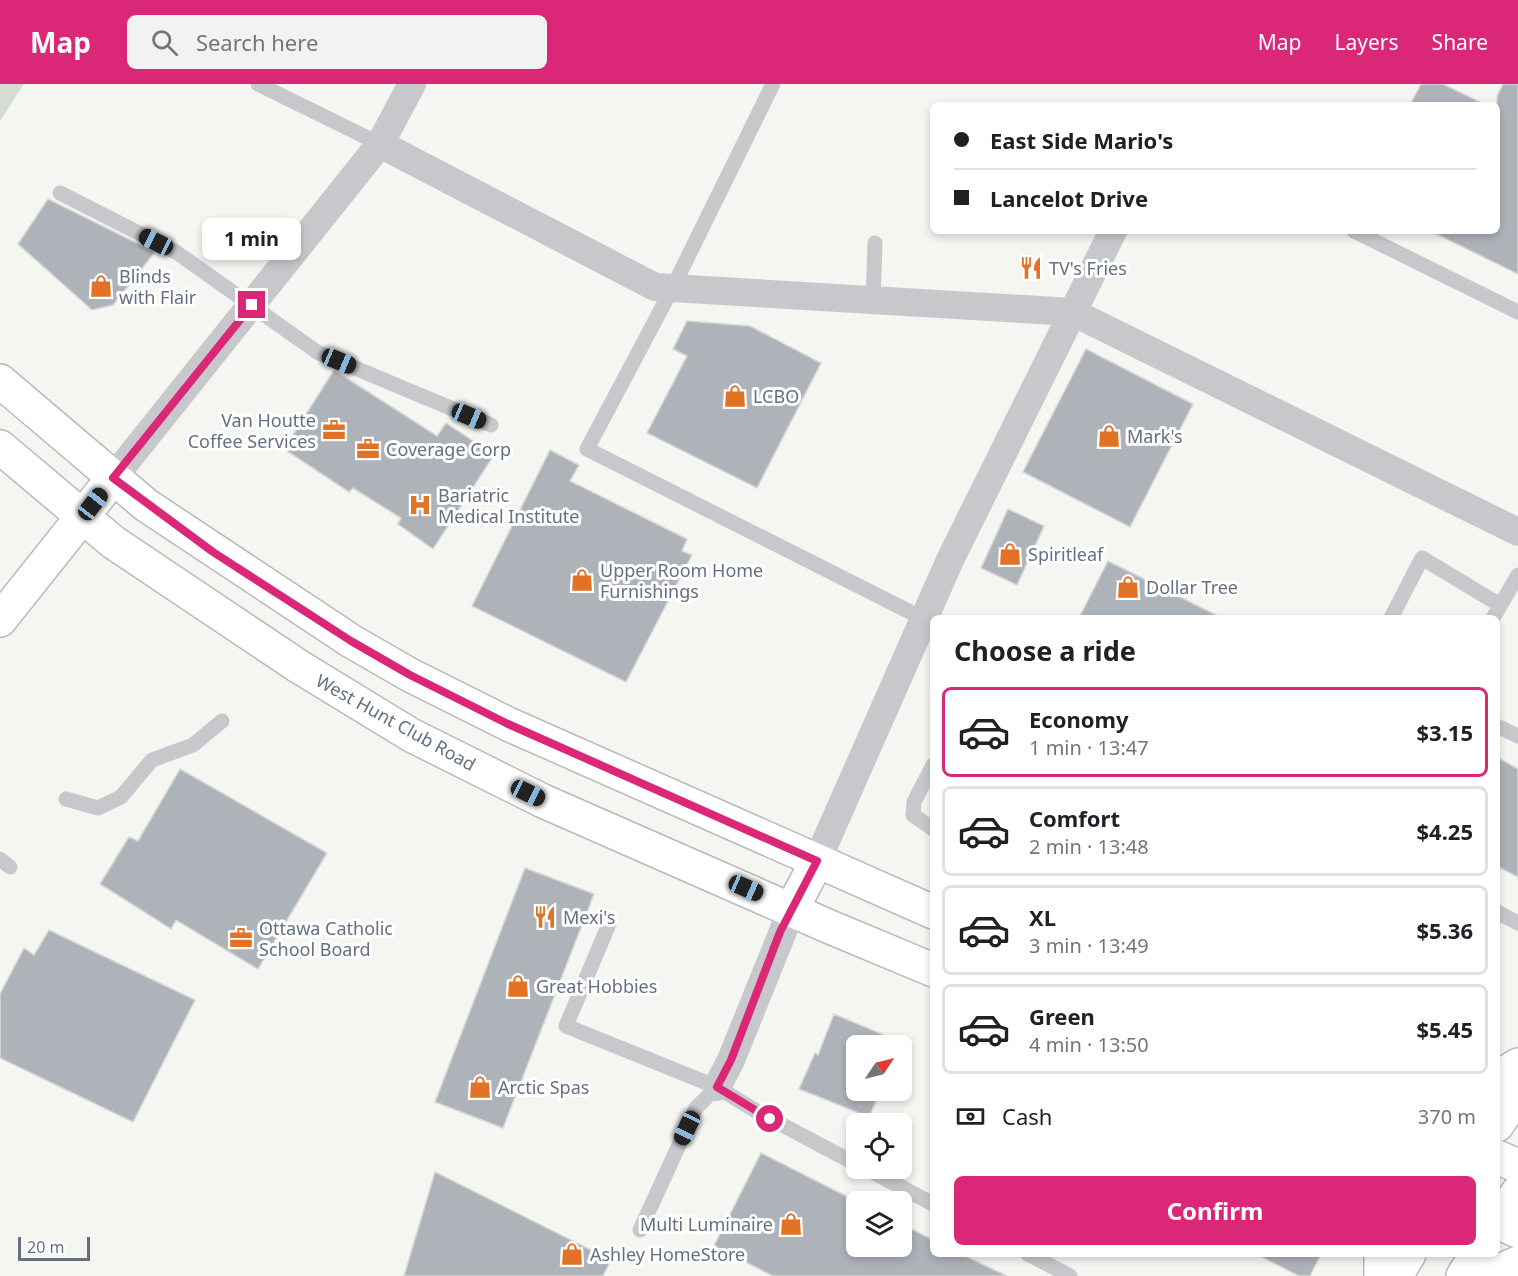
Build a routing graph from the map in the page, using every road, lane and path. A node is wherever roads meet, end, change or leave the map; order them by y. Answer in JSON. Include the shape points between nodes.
{"nodes":[{"id":1,"x":258,"y":84,"type":"edge"},
{"id":2,"x":412,"y":84,"type":"edge"},
{"id":3,"x":773,"y":84,"type":"edge"},
{"id":4,"x":381,"y":144,"type":"junction"},
{"id":5,"x":60,"y":193,"type":"dead end"},
{"id":6,"x":1111,"y":234,"type":"edge"},
{"id":7,"x":1360,"y":234,"type":"edge"},
{"id":8,"x":875,"y":243,"type":"dead end"},
{"id":9,"x":673,"y":287,"type":"junction"},
{"id":10,"x":873,"y":301,"type":"junction"},
{"id":11,"x":252,"y":305,"type":"junction"},
{"id":12,"x":1072,"y":312,"type":"junction"},
{"id":13,"x":1518,"y":312,"type":"edge"},
{"id":14,"x":0,"y":381,"type":"edge"},
{"id":15,"x":491,"y":425,"type":"dead end"},
{"id":16,"x":0,"y":447,"type":"edge"},
{"id":17,"x":113,"y":478,"type":"junction"},
{"id":18,"x":83,"y":516,"type":"junction"},
{"id":19,"x":1518,"y":532,"type":"edge"},
{"id":20,"x":1518,"y":575,"type":"edge"},
{"id":21,"x":1497,"y":611,"type":"edge"},
{"id":22,"x":931,"y":615,"type":"edge"},
{"id":23,"x":1393,"y":615,"type":"edge"},
{"id":24,"x":0,"y":620,"type":"edge"},
{"id":25,"x":928,"y":621,"type":"edge"},
{"id":26,"x":222,"y":721,"type":"dead end"},
{"id":27,"x":1500,"y":727,"type":"edge"},
{"id":28,"x":1518,"y":736,"type":"edge"},
{"id":29,"x":930,"y":771,"type":"edge"},
{"id":30,"x":66,"y":799,"type":"dead end"},
{"id":31,"x":930,"y":828,"type":"edge"},
{"id":32,"x":817,"y":861,"type":"junction"},
{"id":33,"x":792,"y":909,"type":"junction"},
{"id":34,"x":930,"y":911,"type":"edge"},
{"id":35,"x":1500,"y":914,"type":"edge"},
{"id":36,"x":1518,"y":923,"type":"edge"},
{"id":37,"x":609,"y":924,"type":"dead end"},
{"id":38,"x":930,"y":969,"type":"edge"},
{"id":39,"x":1518,"y":1065,"type":"edge"},
{"id":40,"x":1500,"y":1076,"type":"edge"},
{"id":41,"x":717,"y":1087,"type":"junction"},
{"id":42,"x":1518,"y":1094,"type":"edge"},
{"id":43,"x":1500,"y":1121,"type":"edge"},
{"id":44,"x":1500,"y":1158,"type":"edge"},
{"id":45,"x":846,"y":1159,"type":"edge"},
{"id":46,"x":1518,"y":1166,"type":"edge"},
{"id":47,"x":886,"y":1179,"type":"edge"},
{"id":48,"x":1518,"y":1192,"type":"edge"},
{"id":49,"x":930,"y":1202,"type":"edge"},
{"id":50,"x":1500,"y":1218,"type":"edge"},
{"id":51,"x":1500,"y":1223,"type":"edge"},
{"id":52,"x":640,"y":1230,"type":"dead end"},
{"id":53,"x":1518,"y":1231,"type":"edge"},
{"id":54,"x":1035,"y":1257,"type":"edge"},
{"id":55,"x":1381,"y":1257,"type":"edge"},
{"id":56,"x":1407,"y":1257,"type":"edge"},
{"id":57,"x":1475,"y":1257,"type":"edge"},
{"id":58,"x":1518,"y":1263,"type":"edge"},
{"id":59,"x":1070,"y":1276,"type":"edge"},
{"id":60,"x":1381,"y":1276,"type":"edge"},
{"id":61,"x":1396,"y":1276,"type":"edge"},
{"id":62,"x":1463,"y":1276,"type":"edge"},
{"id":63,"x":1487,"y":1276,"type":"edge"}],
"edges":[{"from":1,"to":4,"type":"lane"},
{"from":2,"to":4,"type":"street"},
{"from":3,"to":9,"type":"lane"},
{"from":4,"to":9,"type":"street","via":[[655,287]]},
{"from":4,"to":11,"type":"street"},
{"from":5,"to":11,"type":"lane","via":[[176,252]]},
{"from":6,"to":12,"type":"street"},
{"from":7,"to":13,"type":"lane"},
{"from":8,"to":10,"type":"lane"},
{"from":9,"to":10,"type":"street"},
{"from":9,"to":25,"type":"lane","via":[[587,449]]},
{"from":10,"to":12,"type":"street"},
{"from":11,"to":15,"type":"lane","via":[[317,352]]},
{"from":11,"to":17,"type":"street"},
{"from":12,"to":19,"type":"street"},
{"from":12,"to":22,"type":"street"},
{"from":14,"to":17,"type":"main road"},
{"from":16,"to":18,"type":"main road","name":"West Hunt Club Road"},
{"from":17,"to":18,"type":"main road"},
{"from":17,"to":32,"type":"main road","via":[[213,552],[410,675],[508,724]]},
{"from":18,"to":24,"type":"main road"},
{"from":18,"to":33,"type":"main road","name":"West Hunt Club Road","via":[[113,542],[207,606],[411,735],[543,801]]},
{"from":20,"to":21,"type":"lane"},
{"from":21,"to":23,"type":"lane","via":[[1422,558]]},
{"from":25,"to":32,"type":"street"},
{"from":26,"to":30,"type":"lane","via":[[193,745],[152,760],[121,796],[98,808]]},
{"from":27,"to":28,"type":"lane"},
{"from":29,"to":31,"type":"lane","via":[[914,802],[913,815]]},
{"from":32,"to":33,"type":"main road"},
{"from":32,"to":34,"type":"main road"},
{"from":33,"to":38,"type":"main road","name":"West Hunt Club Road"},
{"from":33,"to":41,"type":"street"},
{"from":35,"to":36,"type":"lane"},
{"from":37,"to":41,"type":"lane","via":[[566,1026]]},
{"from":39,"to":40,"type":"main road"},
{"from":41,"to":45,"type":"lane"},
{"from":41,"to":52,"type":"lane","via":[[696,1108]]},
{"from":42,"to":43,"type":"main road"},
{"from":44,"to":46,"type":"main road"},
{"from":47,"to":49,"type":"lane"},
{"from":48,"to":50,"type":"main road"},
{"from":51,"to":53,"type":"main road"},
{"from":54,"to":59,"type":"lane"},
{"from":55,"to":60,"type":"main road"},
{"from":56,"to":61,"type":"main road"},
{"from":57,"to":62,"type":"main road"},
{"from":58,"to":63,"type":"main road"}]}
